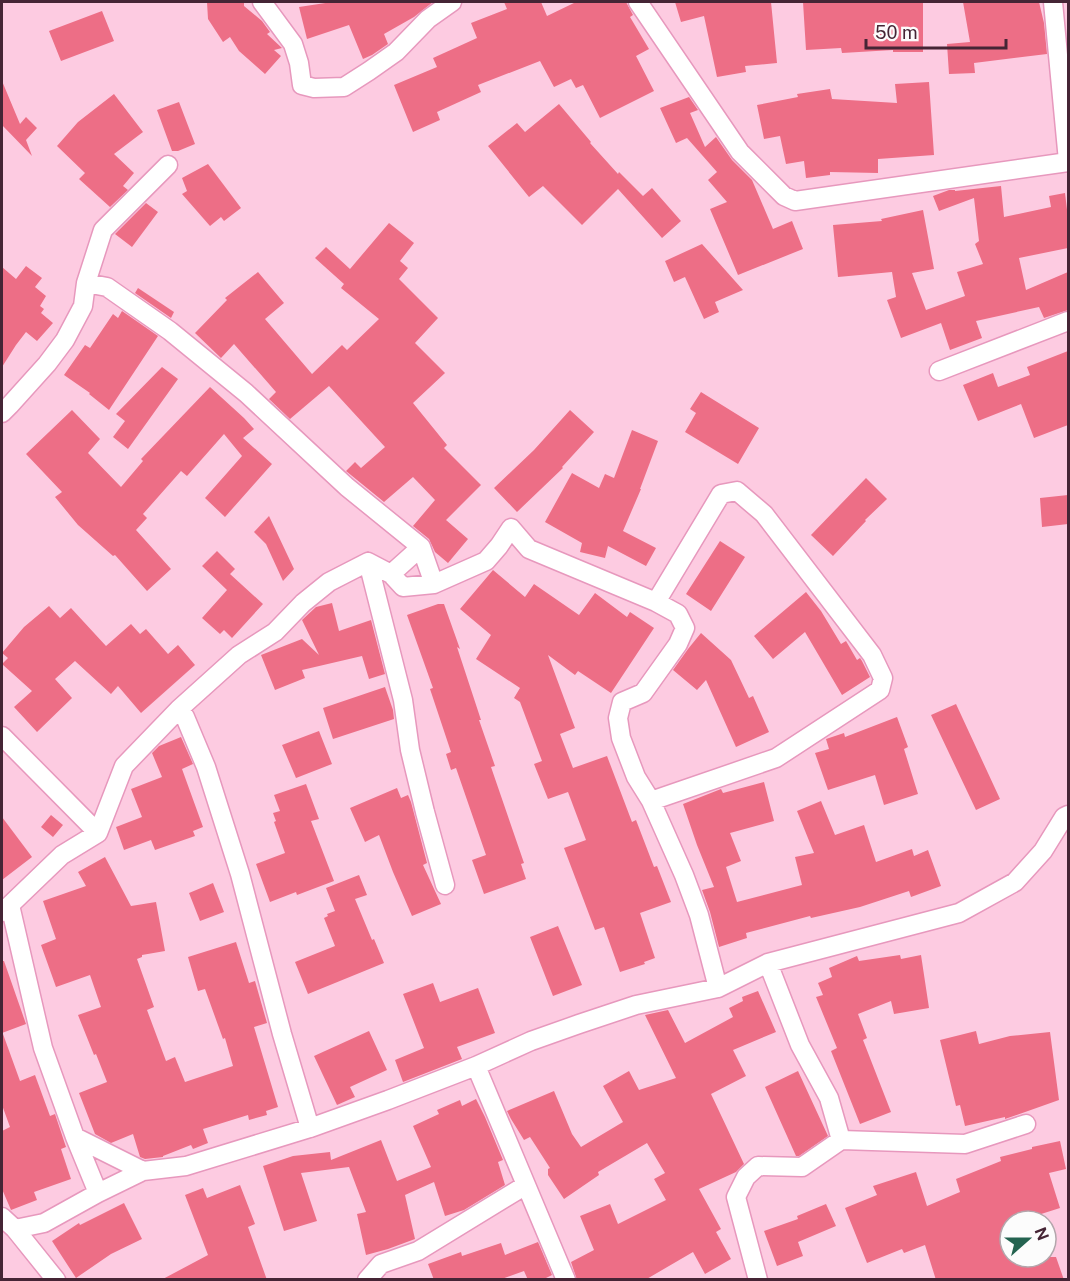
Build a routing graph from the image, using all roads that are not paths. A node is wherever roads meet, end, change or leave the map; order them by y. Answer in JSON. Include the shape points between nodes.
{"nodes":[{"id":1,"x":262,"y":2,"type":"edge"},
{"id":2,"x":452,"y":2,"type":"edge"},
{"id":3,"x":638,"y":2,"type":"edge"},
{"id":4,"x":1053,"y":2,"type":"edge"},
{"id":5,"x":1068,"y":161,"type":"edge"},
{"id":6,"x":168,"y":165,"type":"dead end"},
{"id":7,"x":86,"y":283,"type":"junction"},
{"id":8,"x":1068,"y":321,"type":"edge"},
{"id":9,"x":939,"y":371,"type":"dead end"},
{"id":10,"x":2,"y":413,"type":"edge"},
{"id":11,"x":421,"y":547,"type":"junction"},
{"id":12,"x":369,"y":562,"type":"junction"},
{"id":13,"x":391,"y":574,"type":"junction"},
{"id":14,"x":434,"y":584,"type":"junction"},
{"id":15,"x":656,"y":602,"type":"junction"},
{"id":16,"x":179,"y":709,"type":"junction"},
{"id":17,"x":2,"y":736,"type":"edge"},
{"id":18,"x":651,"y":801,"type":"junction"},
{"id":19,"x":1068,"y":815,"type":"edge"},
{"id":20,"x":98,"y":833,"type":"junction"},
{"id":21,"x":445,"y":885,"type":"dead end"},
{"id":22,"x":6,"y":908,"type":"edge"},
{"id":23,"x":768,"y":963,"type":"junction"},
{"id":24,"x":717,"y":988,"type":"junction"},
{"id":25,"x":476,"y":1066,"type":"junction"},
{"id":26,"x":1026,"y":1125,"type":"dead end"},
{"id":27,"x":310,"y":1128,"type":"junction"},
{"id":28,"x":75,"y":1137,"type":"junction"},
{"id":29,"x":842,"y":1140,"type":"junction"},
{"id":30,"x":143,"y":1171,"type":"junction"},
{"id":31,"x":526,"y":1185,"type":"junction"},
{"id":32,"x":98,"y":1193,"type":"junction"},
{"id":33,"x":8,"y":1223,"type":"edge"},
{"id":34,"x":44,"y":1223,"type":"junction"},
{"id":35,"x":33,"y":1250,"type":"junction"},
{"id":36,"x":56,"y":1280,"type":"edge"},
{"id":37,"x":367,"y":1280,"type":"edge"},
{"id":38,"x":566,"y":1280,"type":"edge"},
{"id":39,"x":758,"y":1280,"type":"edge"}],
"edges":[{"from":1,"to":2,"type":"street","via":[[293,44],[302,85],[314,88],[344,87],[369,72]]},
{"from":3,"to":5,"type":"street","via":[[740,152],[784,196],[795,201]]},
{"from":4,"to":5,"type":"street"},
{"from":6,"to":7,"type":"street","via":[[103,230]]},
{"from":7,"to":10,"type":"street","via":[[83,306],[65,340]]},
{"from":7,"to":11,"type":"street","via":[[108,287],[170,331],[246,393],[347,488]]},
{"from":8,"to":9,"type":"street"},
{"from":11,"to":13,"type":"street"},
{"from":11,"to":14,"type":"street"},
{"from":12,"to":13,"type":"street"},
{"from":12,"to":16,"type":"street","via":[[329,582],[275,632],[239,655]]},
{"from":12,"to":21,"type":"street","via":[[403,700],[410,750]]},
{"from":13,"to":14,"type":"street","via":[[403,587]]},
{"from":14,"to":15,"type":"street","via":[[486,561],[511,528],[529,549]]},
{"from":15,"to":18,"type":"street","via":[[678,614],[685,628],[643,693],[622,702],[618,718],[636,777]]},
{"from":15,"to":18,"type":"street","via":[[721,494],[737,491],[764,514],[872,655],[883,678],[880,690],[776,758]]},
{"from":16,"to":20,"type":"street","via":[[124,766]]},
{"from":16,"to":27,"type":"street","via":[[206,767],[240,874]]},
{"from":17,"to":20,"type":"street"},
{"from":18,"to":24,"type":"street","via":[[699,915]]},
{"from":19,"to":23,"type":"street","via":[[1015,882],[959,913]]},
{"from":20,"to":22,"type":"street","via":[[62,855]]},
{"from":22,"to":28,"type":"street","via":[[43,1048]]},
{"from":23,"to":24,"type":"street"},
{"from":23,"to":29,"type":"street","via":[[800,1045],[829,1098]]},
{"from":24,"to":25,"type":"street","via":[[608,1014],[531,1041]]},
{"from":25,"to":27,"type":"street"},
{"from":25,"to":31,"type":"street"},
{"from":26,"to":29,"type":"street","via":[[965,1144]]},
{"from":27,"to":30,"type":"street","via":[[186,1166]]},
{"from":28,"to":30,"type":"street"},
{"from":28,"to":32,"type":"street"},
{"from":29,"to":39,"type":"street","via":[[802,1167],[758,1166],[746,1177],[736,1197]]},
{"from":30,"to":32,"type":"street"},
{"from":31,"to":37,"type":"street","via":[[418,1251],[381,1264]]},
{"from":31,"to":38,"type":"street"},
{"from":32,"to":34,"type":"street"},
{"from":33,"to":34,"type":"street"},
{"from":33,"to":35,"type":"street"},
{"from":34,"to":35,"type":"street"},
{"from":35,"to":36,"type":"street"}]}
